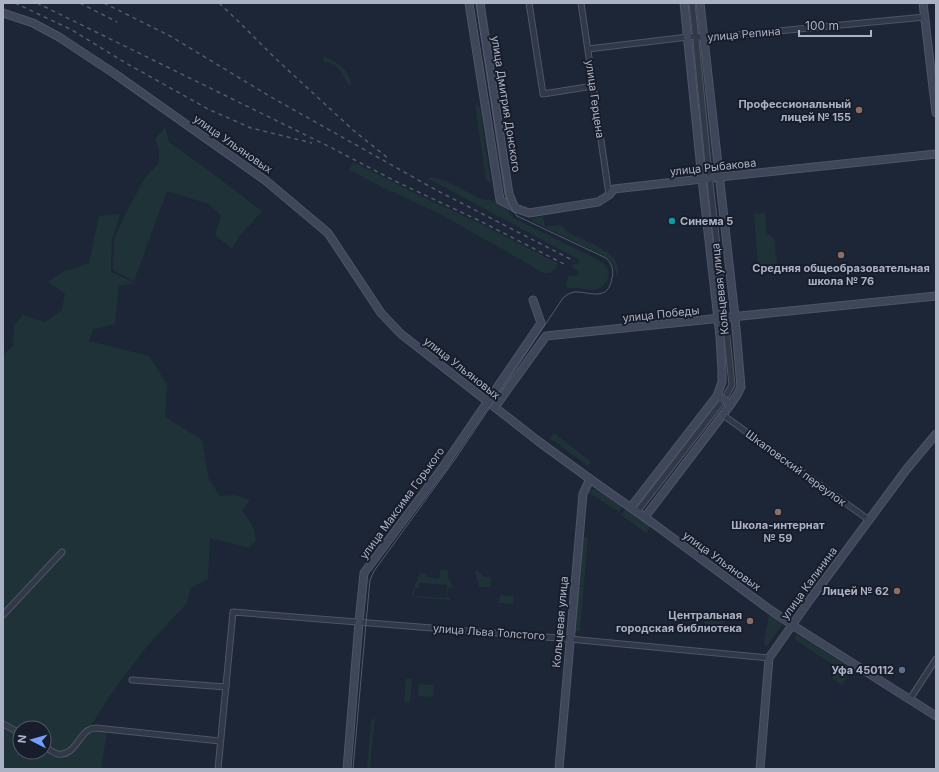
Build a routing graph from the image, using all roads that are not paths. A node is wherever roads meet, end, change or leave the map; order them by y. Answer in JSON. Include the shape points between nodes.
{"nodes":[{"id":1,"x":469,"y":3,"type":"edge"},
{"id":2,"x":480,"y":3,"type":"edge"},
{"id":3,"x":529,"y":3,"type":"edge"},
{"id":4,"x":581,"y":3,"type":"edge"},
{"id":5,"x":684,"y":3,"type":"edge"},
{"id":6,"x":692,"y":3,"type":"edge"},
{"id":7,"x":700,"y":3,"type":"edge"},
{"id":8,"x":924,"y":3,"type":"edge"},
{"id":9,"x":3,"y":13,"type":"edge"},
{"id":10,"x":925,"y":17,"type":"junction"},
{"id":11,"x":695,"y":32,"type":"dead end"},
{"id":12,"x":688,"y":37,"type":"junction"},
{"id":13,"x":704,"y":38,"type":"junction"},
{"id":14,"x":696,"y":41,"type":"dead end"},
{"id":15,"x":588,"y":48,"type":"junction"},
{"id":16,"x":593,"y":86,"type":"junction"},
{"id":17,"x":936,"y":113,"type":"edge"},
{"id":18,"x":936,"y":154,"type":"edge"},
{"id":19,"x":709,"y":174,"type":"dead end"},
{"id":20,"x":719,"y":177,"type":"junction"},
{"id":21,"x":702,"y":179,"type":"junction"},
{"id":22,"x":710,"y":182,"type":"dead end"},
{"id":23,"x":609,"y":195,"type":"junction"},
{"id":24,"x":500,"y":200,"type":"joint"},
{"id":25,"x":515,"y":208,"type":"junction"},
{"id":26,"x":936,"y":296,"type":"edge"},
{"id":27,"x":533,"y":300,"type":"dead end"},
{"id":28,"x":724,"y":309,"type":"dead end"},
{"id":29,"x":735,"y":317,"type":"junction"},
{"id":30,"x":718,"y":319,"type":"junction"},
{"id":31,"x":726,"y":327,"type":"dead end"},
{"id":32,"x":727,"y":394,"type":"dead end"},
{"id":33,"x":717,"y":396,"type":"junction"},
{"id":34,"x":487,"y":401,"type":"junction"},
{"id":35,"x":720,"y":404,"type":"dead end"},
{"id":36,"x":731,"y":404,"type":"junction"},
{"id":37,"x":495,"y":407,"type":"junction"},
{"id":38,"x":723,"y":415,"type":"junction"},
{"id":39,"x":936,"y":434,"type":"edge"},
{"id":40,"x":590,"y":479,"type":"junction"},
{"id":41,"x":631,"y":507,"type":"junction"},
{"id":42,"x":640,"y":508,"type":"dead end"},
{"id":43,"x":645,"y":517,"type":"junction"},
{"id":44,"x":869,"y":520,"type":"junction"},
{"id":45,"x":62,"y":552,"type":"dead end"},
{"id":46,"x":3,"y":615,"type":"edge"},
{"id":47,"x":359,"y":622,"type":"junction"},
{"id":48,"x":792,"y":624,"type":"junction"},
{"id":49,"x":570,"y":639,"type":"junction"},
{"id":50,"x":769,"y":658,"type":"junction"},
{"id":51,"x":936,"y":659,"type":"edge"},
{"id":52,"x":132,"y":680,"type":"dead end"},
{"id":53,"x":226,"y":688,"type":"junction"},
{"id":54,"x":910,"y":699,"type":"junction"},
{"id":55,"x":936,"y":716,"type":"edge"},
{"id":56,"x":3,"y":724,"type":"edge"},
{"id":57,"x":12,"y":729,"type":"edge"},
{"id":58,"x":220,"y":741,"type":"junction"},
{"id":59,"x":52,"y":751,"type":"edge"},
{"id":60,"x":218,"y":769,"type":"edge"},
{"id":61,"x":347,"y":769,"type":"edge"},
{"id":62,"x":559,"y":769,"type":"edge"},
{"id":63,"x":760,"y":769,"type":"edge"}],
"edges":[{"from":1,"to":24,"type":"street","name":"улица Дмитрия Донского"},
{"from":2,"to":25,"type":"street","name":"улица Дмитрия Донского","via":[[509,194]]},
{"from":3,"to":16,"type":"street","via":[[543,94]]},
{"from":4,"to":15,"type":"street","name":"улица Герцена"},
{"from":5,"to":12,"type":"street","name":"Кольцевая улица"},
{"from":6,"to":11,"type":"street"},
{"from":7,"to":13,"type":"street","name":"Кольцевая улица"},
{"from":8,"to":10,"type":"street"},
{"from":9,"to":34,"type":"street","name":"улица Ульяновых","via":[[33,23],[59,37],[265,180],[328,233],[381,313],[401,334]]},
{"from":10,"to":13,"type":"street","name":"улица Репина"},
{"from":10,"to":17,"type":"street"},
{"from":12,"to":13,"type":"street","name":"улица Репина"},
{"from":12,"to":15,"type":"street","name":"улица Репина"},
{"from":12,"to":21,"type":"street","name":"Кольцевая улица"},
{"from":13,"to":20,"type":"street","name":"Кольцевая улица"},
{"from":14,"to":19,"type":"street"},
{"from":15,"to":16,"type":"street","name":"улица Герцена"},
{"from":16,"to":23,"type":"street","name":"улица Герцена"},
{"from":18,"to":20,"type":"street","name":"улица Рыбакова"},
{"from":20,"to":21,"type":"street","name":"улица Рыбакова"},
{"from":20,"to":29,"type":"street","name":"Кольцевая улица"},
{"from":21,"to":23,"type":"street","name":"улица Рыбакова","via":[[614,189]]},
{"from":21,"to":30,"type":"street","name":"Кольцевая улица"},
{"from":22,"to":28,"type":"street"},
{"from":23,"to":25,"type":"street","name":"улица Рыбакова","via":[[598,202],[529,213]]},
{"from":24,"to":25,"type":"street","name":"улица Рыбакова"},
{"from":26,"to":29,"type":"street","name":"улица Победы"},
{"from":27,"to":34,"type":"street","name":"улица Максима Горького","via":[[541,322]]},
{"from":29,"to":30,"type":"street","name":"улица Победы"},
{"from":29,"to":36,"type":"street","name":"Кольцевая улица","via":[[741,387]]},
{"from":30,"to":33,"type":"street","name":"Кольцевая улица","via":[[722,382]]},
{"from":30,"to":37,"type":"street","name":"улица Победы","via":[[546,336]]},
{"from":31,"to":32,"type":"street","via":[[732,386]]},
{"from":33,"to":36,"type":"street"},
{"from":33,"to":41,"type":"street","name":"Кольцевая улица"},
{"from":34,"to":37,"type":"street","name":"улица Ульяновых"},
{"from":34,"to":47,"type":"street","name":"улица Максима Горького","via":[[443,467],[364,573]]},
{"from":35,"to":42,"type":"street"},
{"from":36,"to":38,"type":"street","name":"Кольцевая улица"},
{"from":37,"to":40,"type":"street","name":"улица Ульяновых"},
{"from":38,"to":43,"type":"street","name":"Кольцевая улица"},
{"from":38,"to":44,"type":"street","name":"Шкаповский переулок"},
{"from":39,"to":44,"type":"street","name":"улица Калинина"},
{"from":40,"to":41,"type":"street","name":"улица Ульяновых"},
{"from":40,"to":49,"type":"street","name":"Кольцевая улица","via":[[583,494]]},
{"from":41,"to":43,"type":"street","name":"улица Ульяновых"},
{"from":43,"to":48,"type":"street","name":"улица Ульяновых"},
{"from":44,"to":48,"type":"street","name":"улица Калинина"},
{"from":45,"to":46,"type":"street"},
{"from":47,"to":49,"type":"street","name":"улица Льва Толстого"},
{"from":47,"to":53,"type":"street","name":"улица Льва Толстого","via":[[234,612]]},
{"from":47,"to":61,"type":"street","name":"улица Максима Горького"},
{"from":48,"to":50,"type":"street","name":"улица Калинина"},
{"from":48,"to":54,"type":"street","name":"улица Ульяновых"},
{"from":49,"to":50,"type":"street","name":"улица Льва Толстого"},
{"from":49,"to":62,"type":"street","name":"Кольцевая улица"},
{"from":50,"to":63,"type":"street","name":"улица Калинина"},
{"from":51,"to":54,"type":"street"},
{"from":52,"to":53,"type":"street"},
{"from":53,"to":58,"type":"street"},
{"from":54,"to":55,"type":"street","name":"улица Ульяновых"},
{"from":56,"to":57,"type":"street"},
{"from":58,"to":59,"type":"street","via":[[96,728],[86,732],[67,753],[58,754]]},
{"from":58,"to":60,"type":"street"}]}
